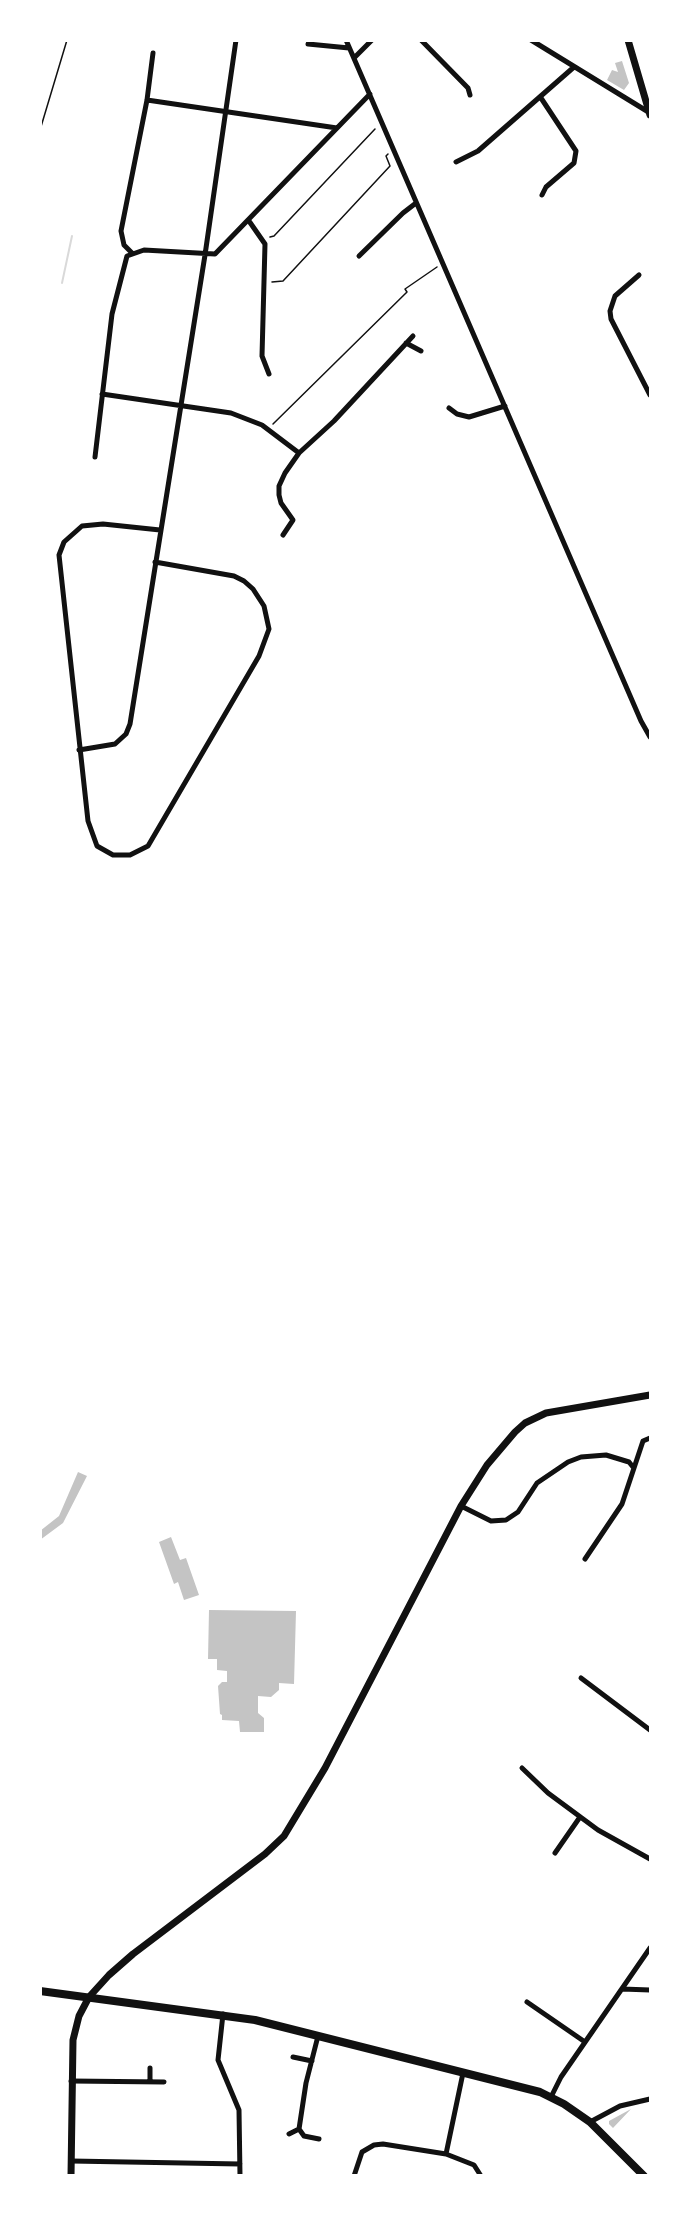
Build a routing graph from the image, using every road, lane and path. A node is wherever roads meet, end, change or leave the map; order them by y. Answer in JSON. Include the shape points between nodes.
{"nodes":[{"id":1,"x":67,"y":40,"type":"edge"},
{"id":2,"x":236,"y":40,"type":"edge"},
{"id":3,"x":346,"y":40,"type":"edge"},
{"id":4,"x":372,"y":40,"type":"edge"},
{"id":5,"x":421,"y":40,"type":"edge"},
{"id":6,"x":531,"y":40,"type":"edge"},
{"id":7,"x":628,"y":40,"type":"edge"},
{"id":8,"x":308,"y":44,"type":"dead end"},
{"id":9,"x":349,"y":48,"type":"junction"},
{"id":10,"x":153,"y":53,"type":"dead end"},
{"id":11,"x":354,"y":58,"type":"junction"},
{"id":12,"x":574,"y":67,"type":"junction"},
{"id":13,"x":647,"y":93,"type":"edge"},
{"id":14,"x":370,"y":94,"type":"junction"},
{"id":15,"x":470,"y":95,"type":"dead end"},
{"id":16,"x":541,"y":98,"type":"junction"},
{"id":17,"x":147,"y":100,"type":"junction"},
{"id":18,"x":226,"y":112,"type":"junction"},
{"id":19,"x":650,"y":114,"type":"edge"},
{"id":20,"x":382,"y":122,"type":"junction"},
{"id":21,"x":337,"y":128,"type":"junction"},
{"id":22,"x":40,"y":130,"type":"edge"},
{"id":23,"x":394,"y":150,"type":"junction"},
{"id":24,"x":456,"y":162,"type":"dead end"},
{"id":25,"x":542,"y":195,"type":"dead end"},
{"id":26,"x":416,"y":203,"type":"junction"},
{"id":27,"x":249,"y":221,"type":"junction"},
{"id":28,"x":263,"y":239,"type":"junction"},
{"id":29,"x":132,"y":253,"type":"junction"},
{"id":30,"x":205,"y":255,"type":"junction"},
{"id":31,"x":360,"y":256,"type":"dead end"},
{"id":32,"x":443,"y":263,"type":"junction"},
{"id":33,"x":639,"y":275,"type":"dead end"},
{"id":34,"x":265,"y":282,"type":"junction"},
{"id":35,"x":413,"y":336,"type":"dead end"},
{"id":36,"x":406,"y":343,"type":"junction"},
{"id":37,"x":421,"y":351,"type":"dead end"},
{"id":38,"x":269,"y":374,"type":"dead end"},
{"id":39,"x":102,"y":394,"type":"junction"},
{"id":40,"x":651,"y":395,"type":"edge"},
{"id":41,"x":179,"y":406,"type":"junction"},
{"id":42,"x":505,"y":406,"type":"junction"},
{"id":43,"x":449,"y":408,"type":"dead end"},
{"id":44,"x":268,"y":421,"type":"dead end"},
{"id":45,"x":298,"y":453,"type":"junction"},
{"id":46,"x":95,"y":457,"type":"dead end"},
{"id":47,"x":160,"y":530,"type":"junction"},
{"id":48,"x":283,"y":535,"type":"dead end"},
{"id":49,"x":155,"y":562,"type":"junction"},
{"id":50,"x":651,"y":736,"type":"edge"},
{"id":51,"x":80,"y":750,"type":"junction"},
{"id":52,"x":651,"y":1395,"type":"edge"},
{"id":53,"x":651,"y":1438,"type":"edge"},
{"id":54,"x":633,"y":1467,"type":"junction"},
{"id":55,"x":461,"y":1506,"type":"junction"},
{"id":56,"x":585,"y":1559,"type":"dead end"},
{"id":57,"x":581,"y":1678,"type":"dead end"},
{"id":58,"x":651,"y":1730,"type":"edge"},
{"id":59,"x":522,"y":1768,"type":"dead end"},
{"id":60,"x":580,"y":1817,"type":"junction"},
{"id":61,"x":555,"y":1853,"type":"dead end"},
{"id":62,"x":651,"y":1859,"type":"edge"},
{"id":63,"x":651,"y":1948,"type":"edge"},
{"id":64,"x":622,"y":1989,"type":"junction"},
{"id":65,"x":651,"y":1990,"type":"edge"},
{"id":66,"x":40,"y":1991,"type":"edge"},
{"id":67,"x":89,"y":1997,"type":"junction"},
{"id":68,"x":527,"y":2002,"type":"dead end"},
{"id":69,"x":223,"y":2014,"type":"junction"},
{"id":70,"x":318,"y":2036,"type":"junction"},
{"id":71,"x":585,"y":2042,"type":"junction"},
{"id":72,"x":293,"y":2056,"type":"dead end"},
{"id":73,"x":312,"y":2061,"type":"junction"},
{"id":74,"x":150,"y":2068,"type":"dead end"},
{"id":75,"x":463,"y":2073,"type":"junction"},
{"id":76,"x":71,"y":2080,"type":"junction"},
{"id":77,"x":150,"y":2081,"type":"junction"},
{"id":78,"x":164,"y":2082,"type":"dead end"},
{"id":79,"x":550,"y":2097,"type":"junction"},
{"id":80,"x":651,"y":2099,"type":"edge"},
{"id":81,"x":590,"y":2122,"type":"junction"},
{"id":82,"x":299,"y":2129,"type":"junction"},
{"id":83,"x":290,"y":2134,"type":"dead end"},
{"id":84,"x":319,"y":2139,"type":"dead end"},
{"id":85,"x":446,"y":2154,"type":"junction"},
{"id":86,"x":71,"y":2161,"type":"junction"},
{"id":87,"x":240,"y":2164,"type":"junction"},
{"id":88,"x":71,"y":2175,"type":"edge"},
{"id":89,"x":240,"y":2175,"type":"edge"},
{"id":90,"x":354,"y":2175,"type":"edge"},
{"id":91,"x":481,"y":2175,"type":"edge"},
{"id":92,"x":644,"y":2175,"type":"edge"}],
"edges":[{"from":1,"to":22,"type":"path"},
{"from":2,"to":18,"type":"street"},
{"from":3,"to":9,"type":"street"},
{"from":4,"to":11,"type":"street"},
{"from":5,"to":15,"type":"street","via":[[468,88]]},
{"from":6,"to":12,"type":"street"},
{"from":7,"to":13,"type":"street"},
{"from":8,"to":9,"type":"street"},
{"from":9,"to":11,"type":"street"},
{"from":10,"to":17,"type":"street"},
{"from":11,"to":14,"type":"street"},
{"from":12,"to":16,"type":"street"},
{"from":12,"to":19,"type":"street"},
{"from":13,"to":19,"type":"street"},
{"from":14,"to":20,"type":"street"},
{"from":14,"to":21,"type":"street"},
{"from":16,"to":24,"type":"street","via":[[478,151]]},
{"from":16,"to":25,"type":"street","via":[[576,151],[574,163]]},
{"from":17,"to":18,"type":"street"},
{"from":17,"to":29,"type":"street","via":[[121,231],[124,245]]},
{"from":18,"to":21,"type":"street"},
{"from":18,"to":30,"type":"street"},
{"from":20,"to":23,"type":"street"},
{"from":20,"to":28,"type":"path","via":[[274,236]]},
{"from":21,"to":27,"type":"street"},
{"from":23,"to":26,"type":"street"},
{"from":23,"to":34,"type":"path","via":[[386,156],[390,166],[283,281]]},
{"from":26,"to":31,"type":"street"},
{"from":26,"to":32,"type":"street"},
{"from":27,"to":28,"type":"street"},
{"from":27,"to":30,"type":"street","via":[[220,251]]},
{"from":28,"to":34,"type":"street"},
{"from":29,"to":30,"type":"street","via":[[163,250]]},
{"from":29,"to":39,"type":"street","via":[[124,261],[119,280]]},
{"from":30,"to":41,"type":"street"},
{"from":32,"to":42,"type":"street"},
{"from":32,"to":44,"type":"path","via":[[405,289],[408,292],[275,425]]},
{"from":33,"to":40,"type":"street","via":[[615,296],[610,311]]},
{"from":34,"to":38,"type":"street","via":[[262,356]]},
{"from":35,"to":36,"type":"street"},
{"from":36,"to":37,"type":"street"},
{"from":36,"to":45,"type":"street","via":[[334,421]]},
{"from":39,"to":41,"type":"street"},
{"from":39,"to":46,"type":"street"},
{"from":41,"to":45,"type":"street","via":[[251,419]]},
{"from":41,"to":47,"type":"street"},
{"from":42,"to":43,"type":"street","via":[[469,417]]},
{"from":42,"to":50,"type":"street","via":[[641,721]]},
{"from":45,"to":48,"type":"street","via":[[279,486],[281,503],[293,520]]},
{"from":47,"to":49,"type":"street"},
{"from":47,"to":51,"type":"street","via":[[92,523],[75,530],[61,548]]},
{"from":49,"to":51,"type":"street","via":[[130,724],[115,744]]},
{"from":49,"to":51,"type":"street","via":[[244,581],[264,606],[269,628],[267,640],[148,846],[140,852],[113,855],[93,839]]},
{"from":52,"to":55,"type":"street","via":[[535,1417],[495,1455]]},
{"from":53,"to":54,"type":"street","via":[[643,1442]]},
{"from":54,"to":55,"type":"street","via":[[606,1455],[568,1462],[537,1483],[518,1512],[506,1520],[491,1521]]},
{"from":54,"to":56,"type":"street","via":[[622,1504]]},
{"from":55,"to":67,"type":"street","via":[[339,1741],[284,1836],[120,1965]]},
{"from":57,"to":58,"type":"street"},
{"from":59,"to":60,"type":"street"},
{"from":60,"to":61,"type":"street"},
{"from":60,"to":62,"type":"street"},
{"from":63,"to":64,"type":"street"},
{"from":64,"to":65,"type":"street"},
{"from":64,"to":71,"type":"street"},
{"from":66,"to":67,"type":"main road"},
{"from":67,"to":69,"type":"main road"},
{"from":67,"to":76,"type":"street","via":[[74,2032]]},
{"from":68,"to":71,"type":"street"},
{"from":69,"to":70,"type":"main road"},
{"from":69,"to":87,"type":"street","via":[[218,2060],[239,2110]]},
{"from":70,"to":73,"type":"street"},
{"from":70,"to":75,"type":"main road"},
{"from":71,"to":79,"type":"street"},
{"from":72,"to":73,"type":"street"},
{"from":73,"to":82,"type":"street"},
{"from":74,"to":77,"type":"street"},
{"from":75,"to":79,"type":"main road"},
{"from":75,"to":85,"type":"street"},
{"from":76,"to":77,"type":"street"},
{"from":76,"to":86,"type":"street"},
{"from":77,"to":78,"type":"street"},
{"from":79,"to":81,"type":"main road"},
{"from":80,"to":81,"type":"street","via":[[620,2106]]},
{"from":81,"to":92,"type":"main road"},
{"from":82,"to":83,"type":"street"},
{"from":82,"to":84,"type":"street","via":[[304,2136]]},
{"from":85,"to":90,"type":"street","via":[[374,2145],[362,2152]]},
{"from":85,"to":91,"type":"street","via":[[474,2165]]},
{"from":86,"to":87,"type":"street"},
{"from":86,"to":88,"type":"street"},
{"from":87,"to":89,"type":"street"}]}
